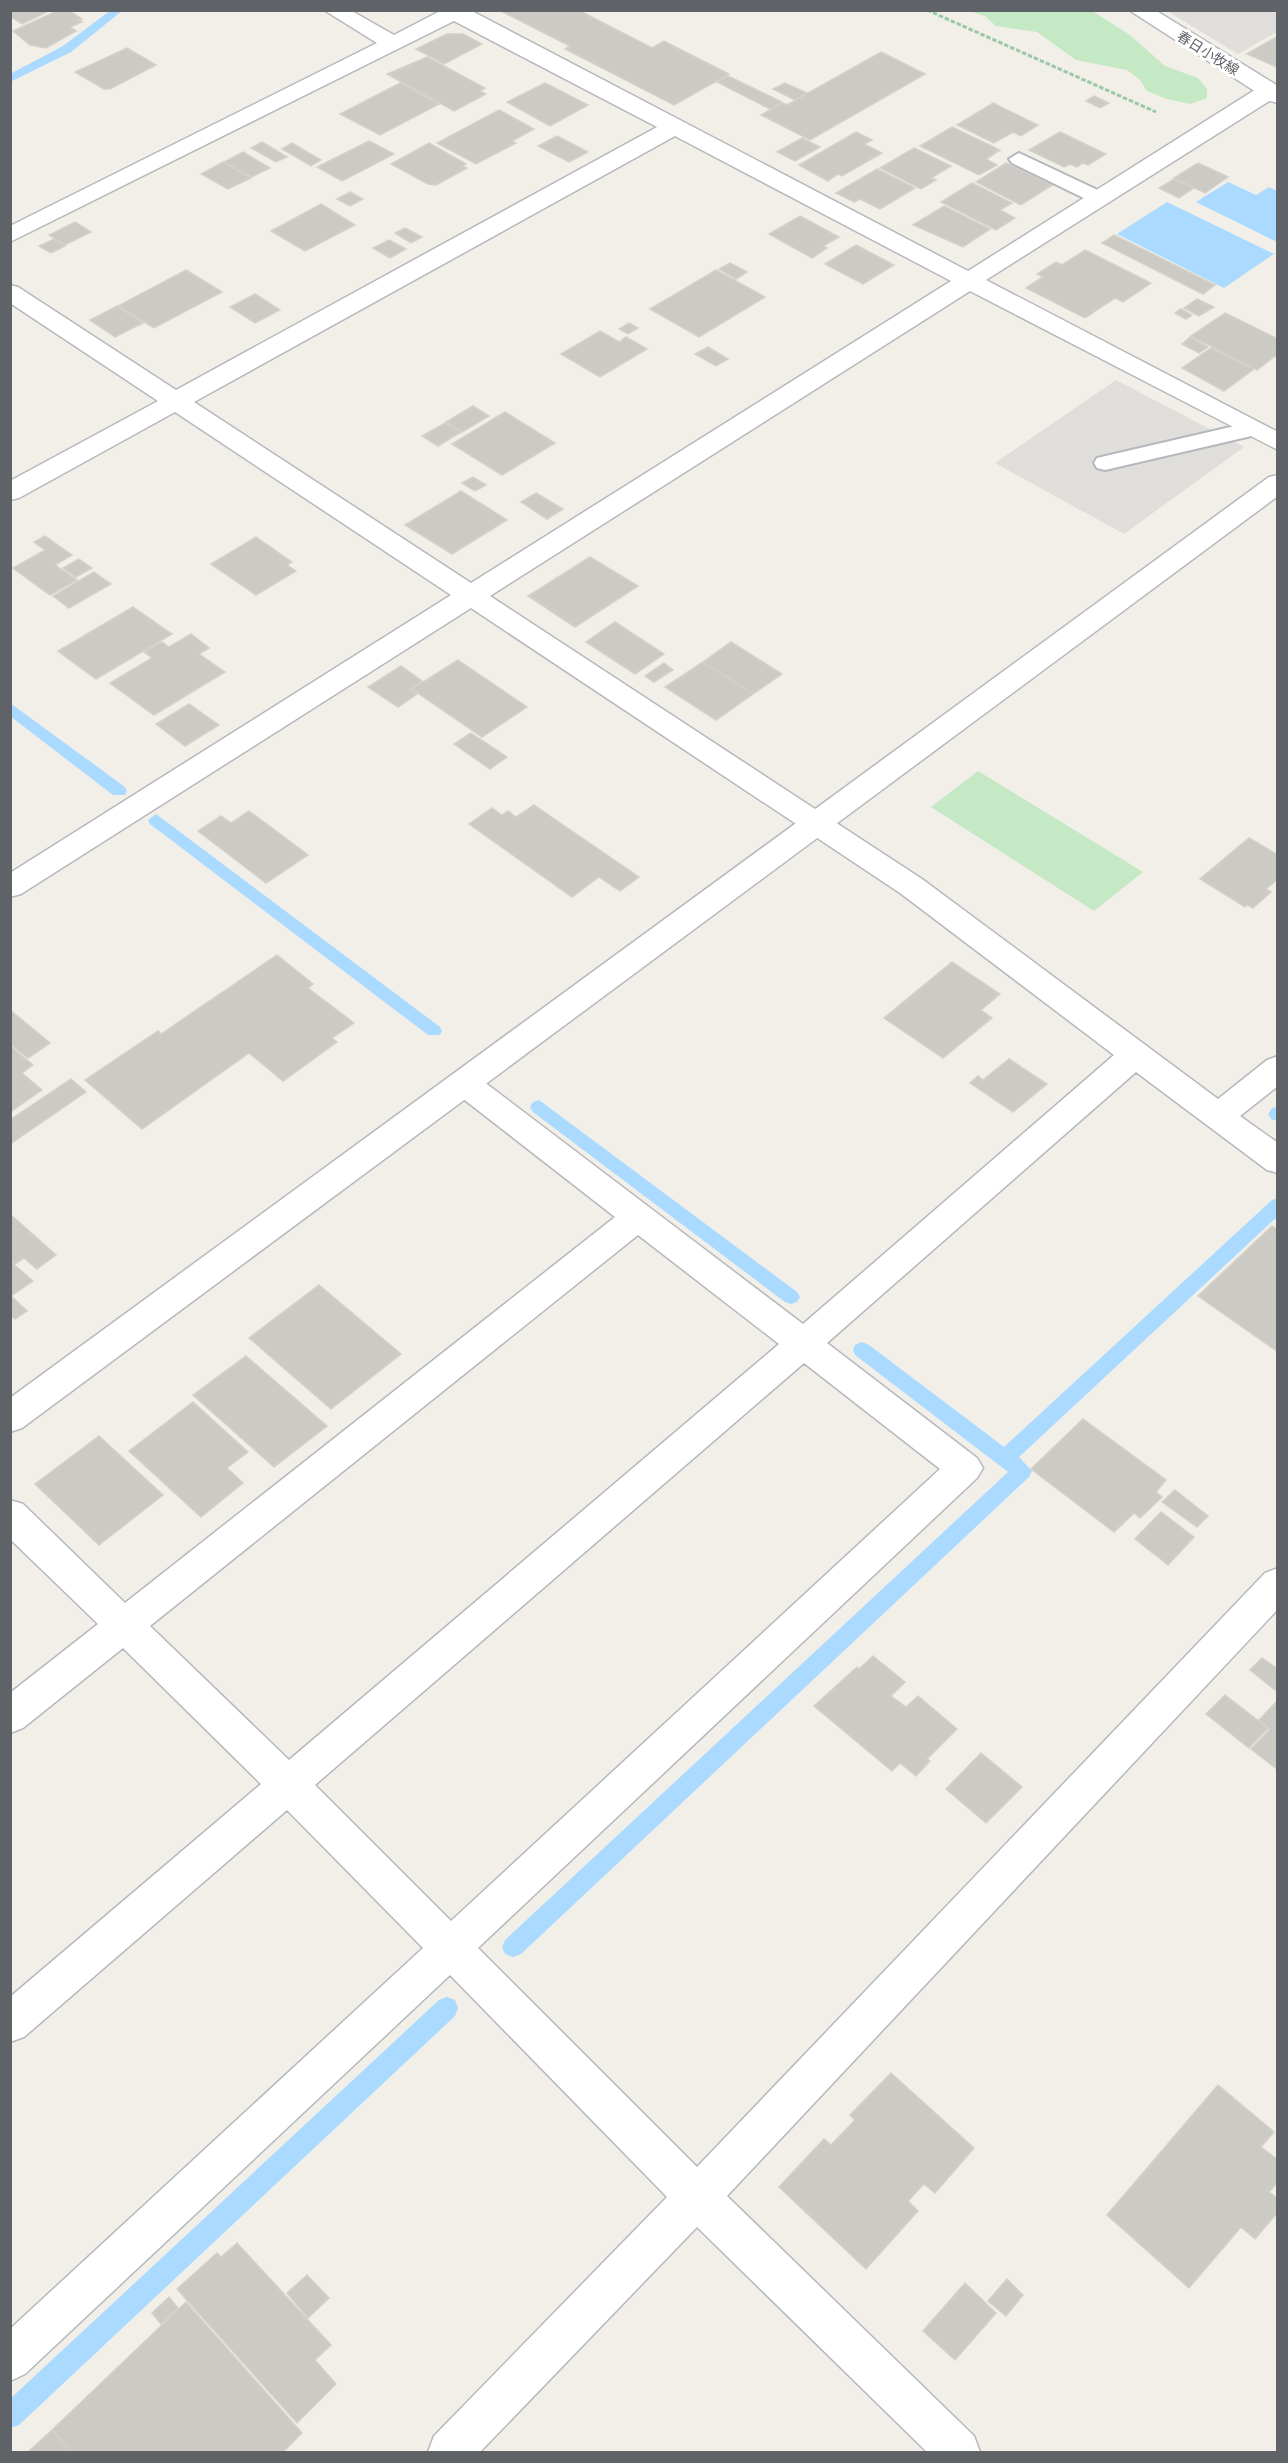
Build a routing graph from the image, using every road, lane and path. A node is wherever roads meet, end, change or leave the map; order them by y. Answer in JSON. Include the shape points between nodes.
{"nodes":[{"id":1,"x":334,"y":10,"type":"edge"},
{"id":2,"x":927,"y":10,"type":"edge"},
{"id":3,"x":1139,"y":10,"type":"edge"},
{"id":4,"x":457,"y":12,"type":"edge"},
{"id":5,"x":394,"y":44,"type":"junction"},
{"id":6,"x":1273,"y":94,"type":"edge"},
{"id":7,"x":675,"y":128,"type":"junction"},
{"id":8,"x":1203,"y":133,"type":"junction"},
{"id":9,"x":1019,"y":159,"type":"dead end"},
{"id":10,"x":1100,"y":198,"type":"junction"},
{"id":11,"x":10,"y":235,"type":"edge"},
{"id":12,"x":969,"y":281,"type":"junction"},
{"id":13,"x":10,"y":292,"type":"edge"},
{"id":14,"x":176,"y":401,"type":"junction"},
{"id":15,"x":1252,"y":429,"type":"junction"},
{"id":16,"x":1278,"y":442,"type":"edge"},
{"id":17,"x":1105,"y":464,"type":"dead end"},
{"id":18,"x":1278,"y":483,"type":"edge"},
{"id":19,"x":10,"y":492,"type":"edge"},
{"id":20,"x":471,"y":596,"type":"junction"},
{"id":21,"x":816,"y":824,"type":"junction"},
{"id":22,"x":10,"y":887,"type":"edge"},
{"id":23,"x":1136,"y":1054,"type":"junction"},
{"id":24,"x":1278,"y":1068,"type":"edge"},
{"id":25,"x":464,"y":1083,"type":"junction"},
{"id":26,"x":1218,"y":1115,"type":"junction"},
{"id":27,"x":1278,"y":1161,"type":"edge"},
{"id":28,"x":638,"y":1217,"type":"junction"},
{"id":29,"x":803,"y":1344,"type":"junction"},
{"id":30,"x":10,"y":1418,"type":"edge"},
{"id":31,"x":10,"y":1515,"type":"edge"},
{"id":32,"x":1278,"y":1584,"type":"edge"},
{"id":33,"x":124,"y":1626,"type":"junction"},
{"id":34,"x":10,"y":1716,"type":"edge"},
{"id":35,"x":288,"y":1784,"type":"junction"},
{"id":36,"x":450,"y":1949,"type":"junction"},
{"id":37,"x":10,"y":2023,"type":"edge"},
{"id":38,"x":697,"y":2197,"type":"junction"},
{"id":39,"x":10,"y":2360,"type":"edge"},
{"id":40,"x":450,"y":2452,"type":"edge"},
{"id":41,"x":958,"y":2452,"type":"edge"}],
"edges":[{"from":1,"to":5,"type":"street"},
{"from":2,"to":8,"type":"path"},
{"from":3,"to":6,"type":"street","name":"春日小牧線"},
{"from":4,"to":5,"type":"street"},
{"from":4,"to":7,"type":"street"},
{"from":5,"to":11,"type":"street"},
{"from":6,"to":8,"type":"street"},
{"from":7,"to":12,"type":"street"},
{"from":7,"to":14,"type":"street"},
{"from":8,"to":10,"type":"street"},
{"from":9,"to":10,"type":"lane"},
{"from":10,"to":12,"type":"street"},
{"from":12,"to":15,"type":"street"},
{"from":12,"to":20,"type":"street"},
{"from":13,"to":14,"type":"street"},
{"from":14,"to":19,"type":"street"},
{"from":14,"to":20,"type":"street"},
{"from":15,"to":16,"type":"street"},
{"from":15,"to":17,"type":"lane"},
{"from":18,"to":21,"type":"street"},
{"from":20,"to":21,"type":"street"},
{"from":20,"to":22,"type":"street"},
{"from":21,"to":23,"type":"street","via":[[911,886]]},
{"from":21,"to":25,"type":"street"},
{"from":23,"to":26,"type":"street"},
{"from":23,"to":29,"type":"street"},
{"from":24,"to":26,"type":"street"},
{"from":25,"to":28,"type":"street"},
{"from":25,"to":30,"type":"street"},
{"from":26,"to":27,"type":"street"},
{"from":28,"to":29,"type":"street"},
{"from":28,"to":33,"type":"street"},
{"from":29,"to":35,"type":"street"},
{"from":29,"to":36,"type":"street","via":[[965,1468]]},
{"from":31,"to":33,"type":"street"},
{"from":32,"to":38,"type":"street"},
{"from":33,"to":34,"type":"street"},
{"from":33,"to":35,"type":"street"},
{"from":35,"to":36,"type":"street"},
{"from":35,"to":37,"type":"street"},
{"from":36,"to":38,"type":"street"},
{"from":36,"to":39,"type":"street"},
{"from":38,"to":40,"type":"street"},
{"from":38,"to":41,"type":"street"}]}
